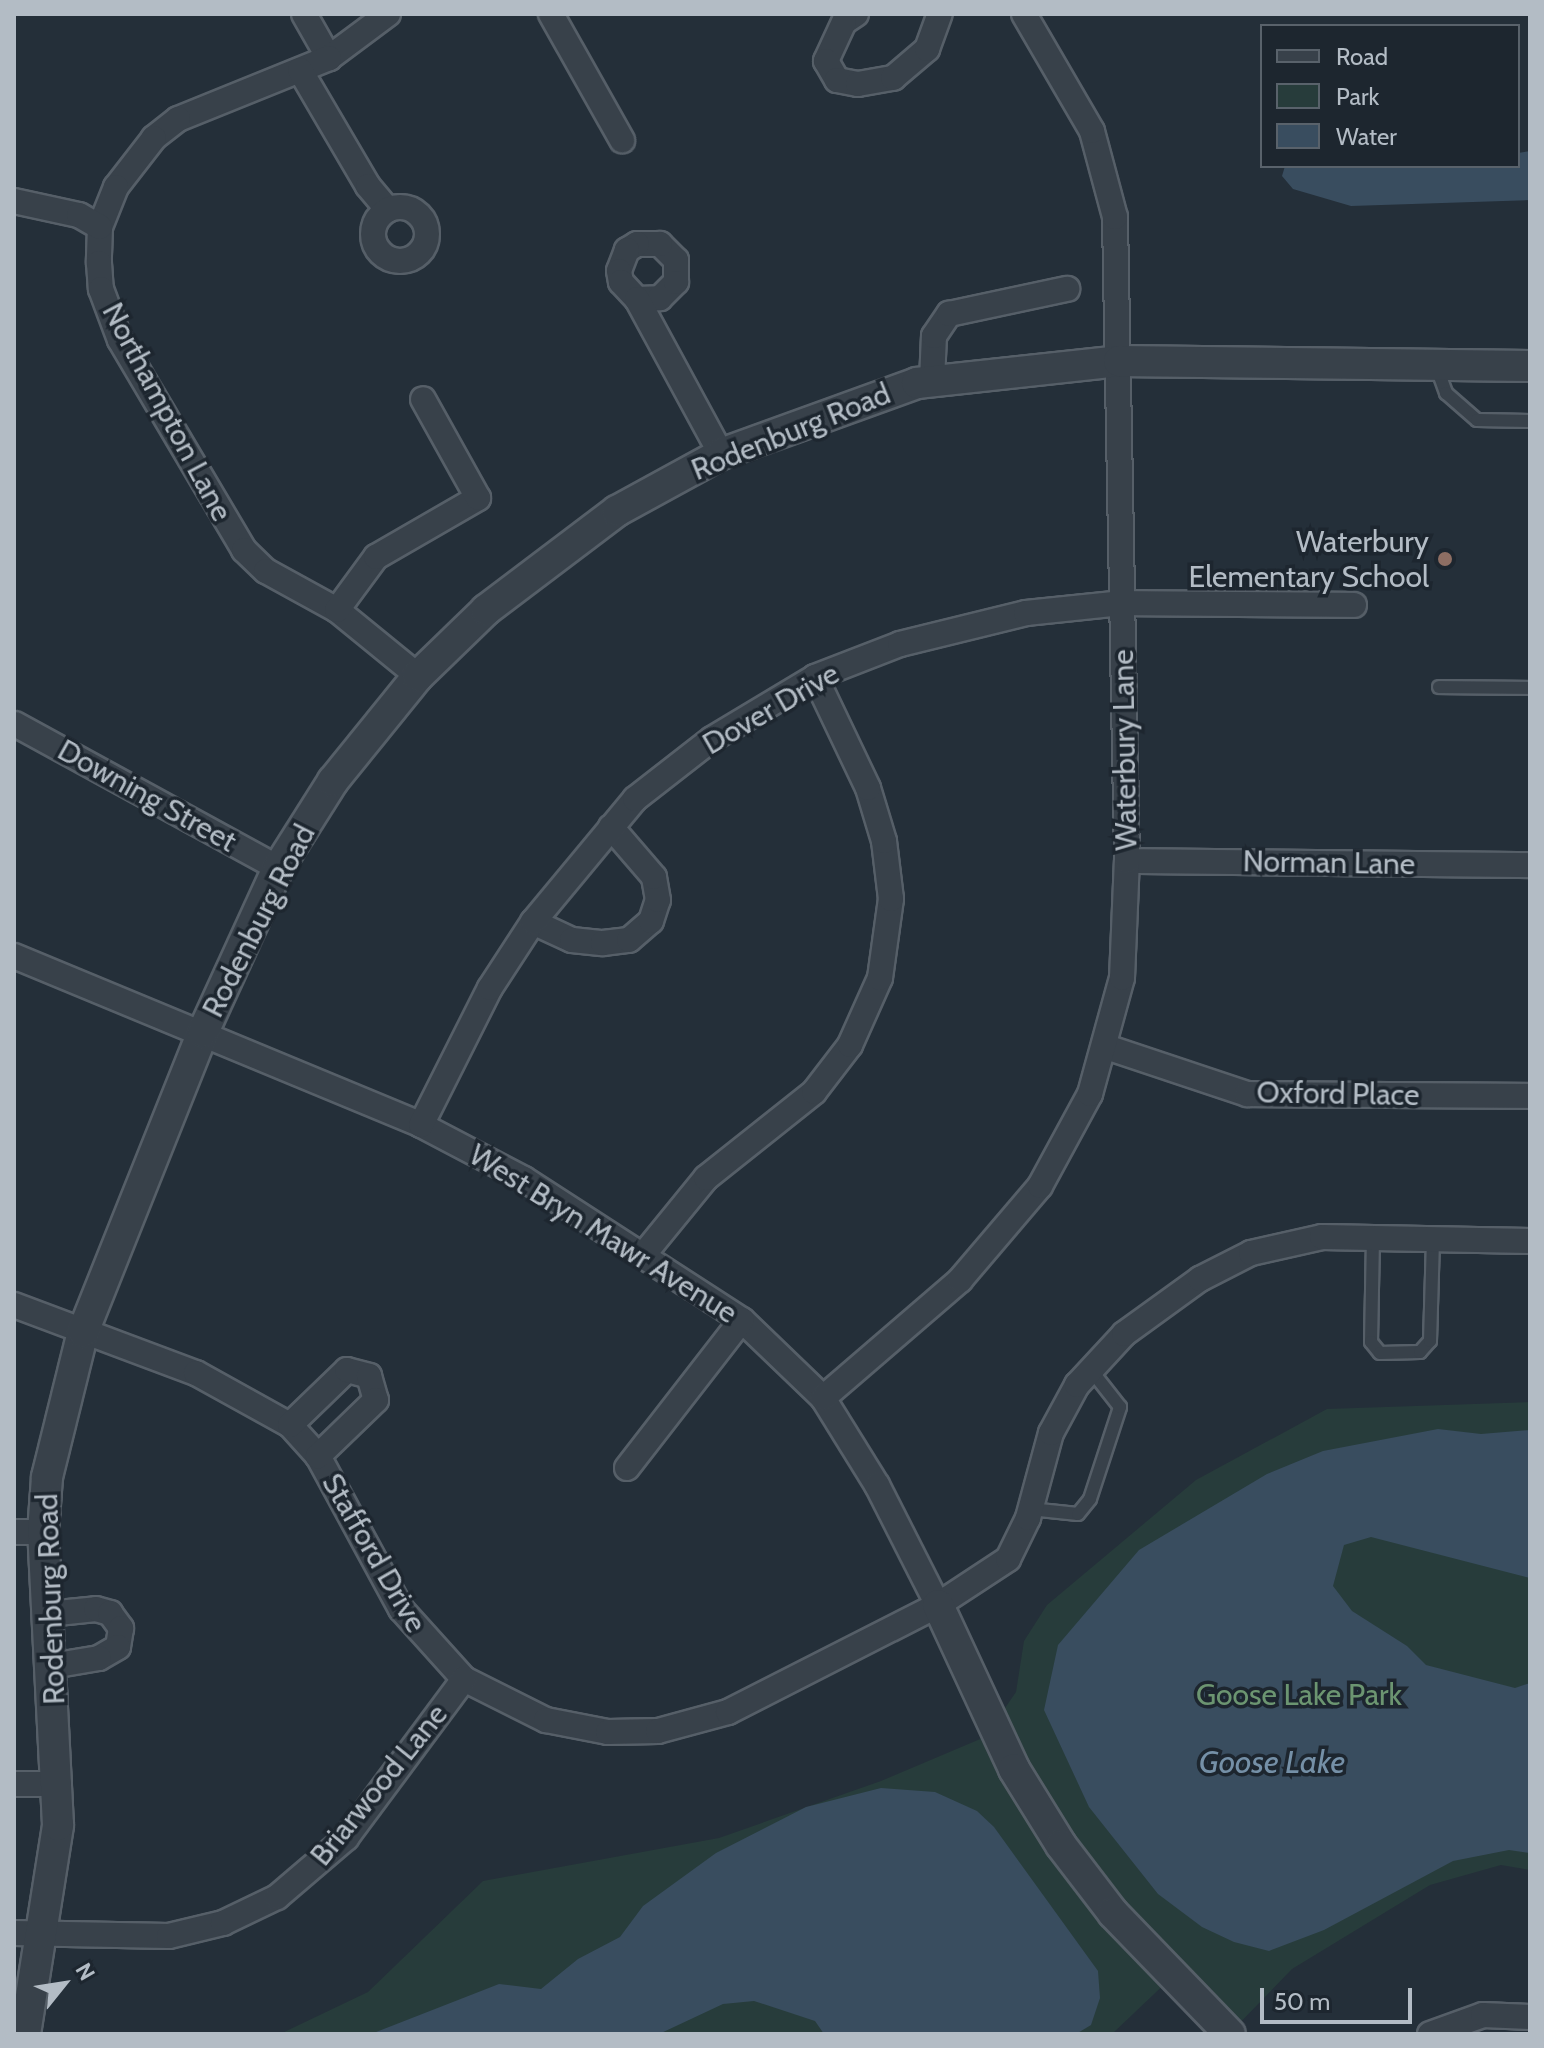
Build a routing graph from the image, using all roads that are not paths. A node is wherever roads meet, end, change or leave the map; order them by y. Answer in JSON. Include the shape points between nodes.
{"nodes":[{"id":1,"x":304,"y":14,"type":"edge"},
{"id":2,"x":388,"y":14,"type":"edge"},
{"id":3,"x":551,"y":14,"type":"edge"},
{"id":4,"x":856,"y":14,"type":"edge"},
{"id":5,"x":940,"y":14,"type":"edge"},
{"id":6,"x":1024,"y":14,"type":"edge"},
{"id":7,"x":329,"y":58,"type":"junction"},
{"id":8,"x":300,"y":70,"type":"junction"},
{"id":9,"x":622,"y":140,"type":"dead end"},
{"id":10,"x":14,"y":201,"type":"edge"},
{"id":11,"x":388,"y":210,"type":"dead end"},
{"id":12,"x":100,"y":227,"type":"junction"},
{"id":13,"x":1067,"y":289,"type":"dead end"},
{"id":14,"x":637,"y":299,"type":"dead end"},
{"id":15,"x":1119,"y":361,"type":"junction"},
{"id":16,"x":1436,"y":365,"type":"junction"},
{"id":17,"x":1530,"y":366,"type":"edge"},
{"id":18,"x":932,"y":381,"type":"junction"},
{"id":19,"x":423,"y":399,"type":"dead end"},
{"id":20,"x":1530,"y":421,"type":"edge"},
{"id":21,"x":721,"y":454,"type":"junction"},
{"id":22,"x":1123,"y":603,"type":"junction"},
{"id":23,"x":1354,"y":605,"type":"dead end"},
{"id":24,"x":337,"y":610,"type":"junction"},
{"id":25,"x":418,"y":676,"type":"junction"},
{"id":26,"x":815,"y":677,"type":"junction"},
{"id":27,"x":1439,"y":687,"type":"dead end"},
{"id":28,"x":1530,"y":688,"type":"edge"},
{"id":29,"x":15,"y":724,"type":"edge"},
{"id":30,"x":611,"y":827,"type":"junction"},
{"id":31,"x":1127,"y":861,"type":"junction"},
{"id":32,"x":1530,"y":865,"type":"edge"},
{"id":33,"x":278,"y":868,"type":"junction"},
{"id":34,"x":533,"y":922,"type":"junction"},
{"id":35,"x":14,"y":956,"type":"edge"},
{"id":36,"x":203,"y":1032,"type":"junction"},
{"id":37,"x":1106,"y":1047,"type":"junction"},
{"id":38,"x":1530,"y":1096,"type":"edge"},
{"id":39,"x":421,"y":1125,"type":"junction"},
{"id":40,"x":1373,"y":1238,"type":"junction"},
{"id":41,"x":1433,"y":1239,"type":"junction"},
{"id":42,"x":1530,"y":1241,"type":"edge"},
{"id":43,"x":644,"y":1254,"type":"junction"},
{"id":44,"x":14,"y":1305,"type":"edge"},
{"id":45,"x":742,"y":1320,"type":"junction"},
{"id":46,"x":83,"y":1332,"type":"junction"},
{"id":47,"x":1091,"y":1370,"type":"junction"},
{"id":48,"x":823,"y":1398,"type":"junction"},
{"id":49,"x":290,"y":1425,"type":"junction"},
{"id":50,"x":318,"y":1456,"type":"junction"},
{"id":51,"x":627,"y":1468,"type":"dead end"},
{"id":52,"x":1030,"y":1509,"type":"junction"},
{"id":53,"x":28,"y":1532,"type":"edge"},
{"id":54,"x":938,"y":1605,"type":"junction"},
{"id":55,"x":48,"y":1614,"type":"junction"},
{"id":56,"x":51,"y":1666,"type":"junction"},
{"id":57,"x":464,"y":1679,"type":"junction"},
{"id":58,"x":14,"y":1784,"type":"edge"},
{"id":59,"x":59,"y":1784,"type":"junction"},
{"id":60,"x":28,"y":1933,"type":"edge"},
{"id":61,"x":1530,"y":2017,"type":"edge"},
{"id":62,"x":25,"y":2034,"type":"edge"},
{"id":63,"x":1230,"y":2034,"type":"edge"},
{"id":64,"x":1430,"y":2034,"type":"edge"}],
"edges":[{"from":1,"to":7,"type":"street"},
{"from":2,"to":7,"type":"street"},
{"from":3,"to":9,"type":"street"},
{"from":4,"to":5,"type":"street","via":[[844,22],[826,61],[837,80],[858,84],[893,78],[927,49]]},
{"from":6,"to":15,"type":"street","name":"Waterbury Lane","via":[[1074,96],[1105,168],[1115,217]]},
{"from":7,"to":8,"type":"street","name":"Northampton Lane"},
{"from":8,"to":11,"type":"street"},
{"from":8,"to":12,"type":"street","name":"Northampton Lane","via":[[178,119],[133,159]]},
{"from":10,"to":12,"type":"street","via":[[79,215]]},
{"from":12,"to":24,"type":"street","name":"Northampton Lane","via":[[101,289],[108,312],[235,539],[266,571]]},
{"from":13,"to":18,"type":"street","via":[[949,314],[934,336]]},
{"from":14,"to":21,"type":"street"},
{"from":15,"to":16,"type":"street","name":"Rodenburg Road"},
{"from":15,"to":18,"type":"street","name":"Rodenburg Road"},
{"from":15,"to":22,"type":"street","name":"Waterbury Lane"},
{"from":16,"to":17,"type":"street","name":"Rodenburg Road"},
{"from":16,"to":20,"type":"lane","via":[[1446,393],[1477,420]]},
{"from":18,"to":21,"type":"street","name":"Rodenburg Road","via":[[812,418]]},
{"from":19,"to":24,"type":"street","via":[[478,498],[376,557]]},
{"from":21,"to":25,"type":"street","name":"Rodenburg Road","via":[[617,511],[544,561]]},
{"from":22,"to":23,"type":"street","name":"Dover Drive"},
{"from":22,"to":26,"type":"street","name":"Dover Drive","via":[[973,624],[900,644]]},
{"from":22,"to":31,"type":"street","name":"Waterbury Lane"},
{"from":24,"to":25,"type":"street","name":"Northampton Lane"},
{"from":25,"to":33,"type":"street","name":"Rodenburg Road","via":[[333,781]]},
{"from":26,"to":30,"type":"street","name":"Dover Drive","via":[[712,739],[635,799]]},
{"from":26,"to":43,"type":"street","via":[[868,788],[884,841],[891,899],[880,978],[850,1045],[814,1092],[706,1178]]},
{"from":27,"to":28,"type":"lane"},
{"from":29,"to":33,"type":"street","name":"Downing Street"},
{"from":30,"to":34,"type":"street","name":"Dover Drive"},
{"from":30,"to":34,"type":"street","via":[[654,877],[658,900],[651,921],[629,940],[603,943],[572,940]]},
{"from":31,"to":32,"type":"street","name":"Norman Lane"},
{"from":31,"to":37,"type":"street","name":"Waterbury Lane","via":[[1122,978]]},
{"from":33,"to":36,"type":"street","name":"Rodenburg Road"},
{"from":34,"to":39,"type":"street","name":"Dover Drive","via":[[490,988]]},
{"from":35,"to":36,"type":"street","name":"West Bryn Mawr Avenue"},
{"from":36,"to":39,"type":"street","name":"West Bryn Mawr Avenue"},
{"from":36,"to":46,"type":"street","name":"Rodenburg Road"},
{"from":37,"to":38,"type":"street","name":"Oxford Place","via":[[1247,1094]]},
{"from":37,"to":48,"type":"street","name":"Waterbury Lane","via":[[1064,1147],[1014,1223],[960,1280]]},
{"from":39,"to":43,"type":"street","name":"West Bryn Mawr Avenue","via":[[524,1179]]},
{"from":40,"to":41,"type":"street","name":"Stafford Drive"},
{"from":40,"to":41,"type":"lane","via":[[1371,1342],[1380,1353],[1420,1352],[1430,1341]]},
{"from":40,"to":47,"type":"street","name":"Stafford Drive","via":[[1322,1237],[1251,1253],[1200,1279],[1124,1334]]},
{"from":41,"to":42,"type":"street","name":"Stafford Drive"},
{"from":43,"to":45,"type":"street","name":"West Bryn Mawr Avenue"},
{"from":44,"to":46,"type":"street","name":"Stafford Drive"},
{"from":45,"to":48,"type":"street","name":"West Bryn Mawr Avenue"},
{"from":45,"to":51,"type":"street"},
{"from":46,"to":49,"type":"street","name":"Stafford Drive","via":[[196,1373]]},
{"from":46,"to":53,"type":"street","name":"Rodenburg Road"},
{"from":47,"to":52,"type":"street","name":"Stafford Drive","via":[[1051,1433]]},
{"from":47,"to":52,"type":"lane","via":[[1120,1407],[1090,1499],[1078,1514]]},
{"from":48,"to":54,"type":"street","name":"West Bryn Mawr Avenue","via":[[877,1485]]},
{"from":49,"to":50,"type":"street","name":"Stafford Drive"},
{"from":49,"to":50,"type":"street","via":[[347,1370],[369,1376],[376,1400]]},
{"from":50,"to":57,"type":"street","name":"Stafford Drive","via":[[401,1609]]},
{"from":52,"to":54,"type":"street","name":"Stafford Drive","via":[[1008,1559]]},
{"from":53,"to":55,"type":"street","name":"Rodenburg Road"},
{"from":54,"to":57,"type":"street","name":"Stafford Drive","via":[[728,1712],[658,1731],[608,1732],[546,1720]]},
{"from":54,"to":63,"type":"street","name":"West Bryn Mawr Avenue","via":[[1014,1769],[1061,1845],[1113,1913]]},
{"from":55,"to":56,"type":"street","name":"Rodenburg Road"},
{"from":55,"to":56,"type":"street","via":[[96,1609],[110,1613],[121,1628],[118,1647],[99,1658]]},
{"from":56,"to":59,"type":"street","name":"Rodenburg Road"},
{"from":57,"to":60,"type":"street","name":"Briarwood Lane","via":[[346,1838],[277,1897],[223,1923],[169,1936],[114,1939]]},
{"from":58,"to":59,"type":"street"},
{"from":59,"to":60,"type":"street","name":"Rodenburg Road"},
{"from":60,"to":62,"type":"street","name":"Rodenburg Road"},
{"from":61,"to":64,"type":"street","via":[[1483,2015]]}]}
